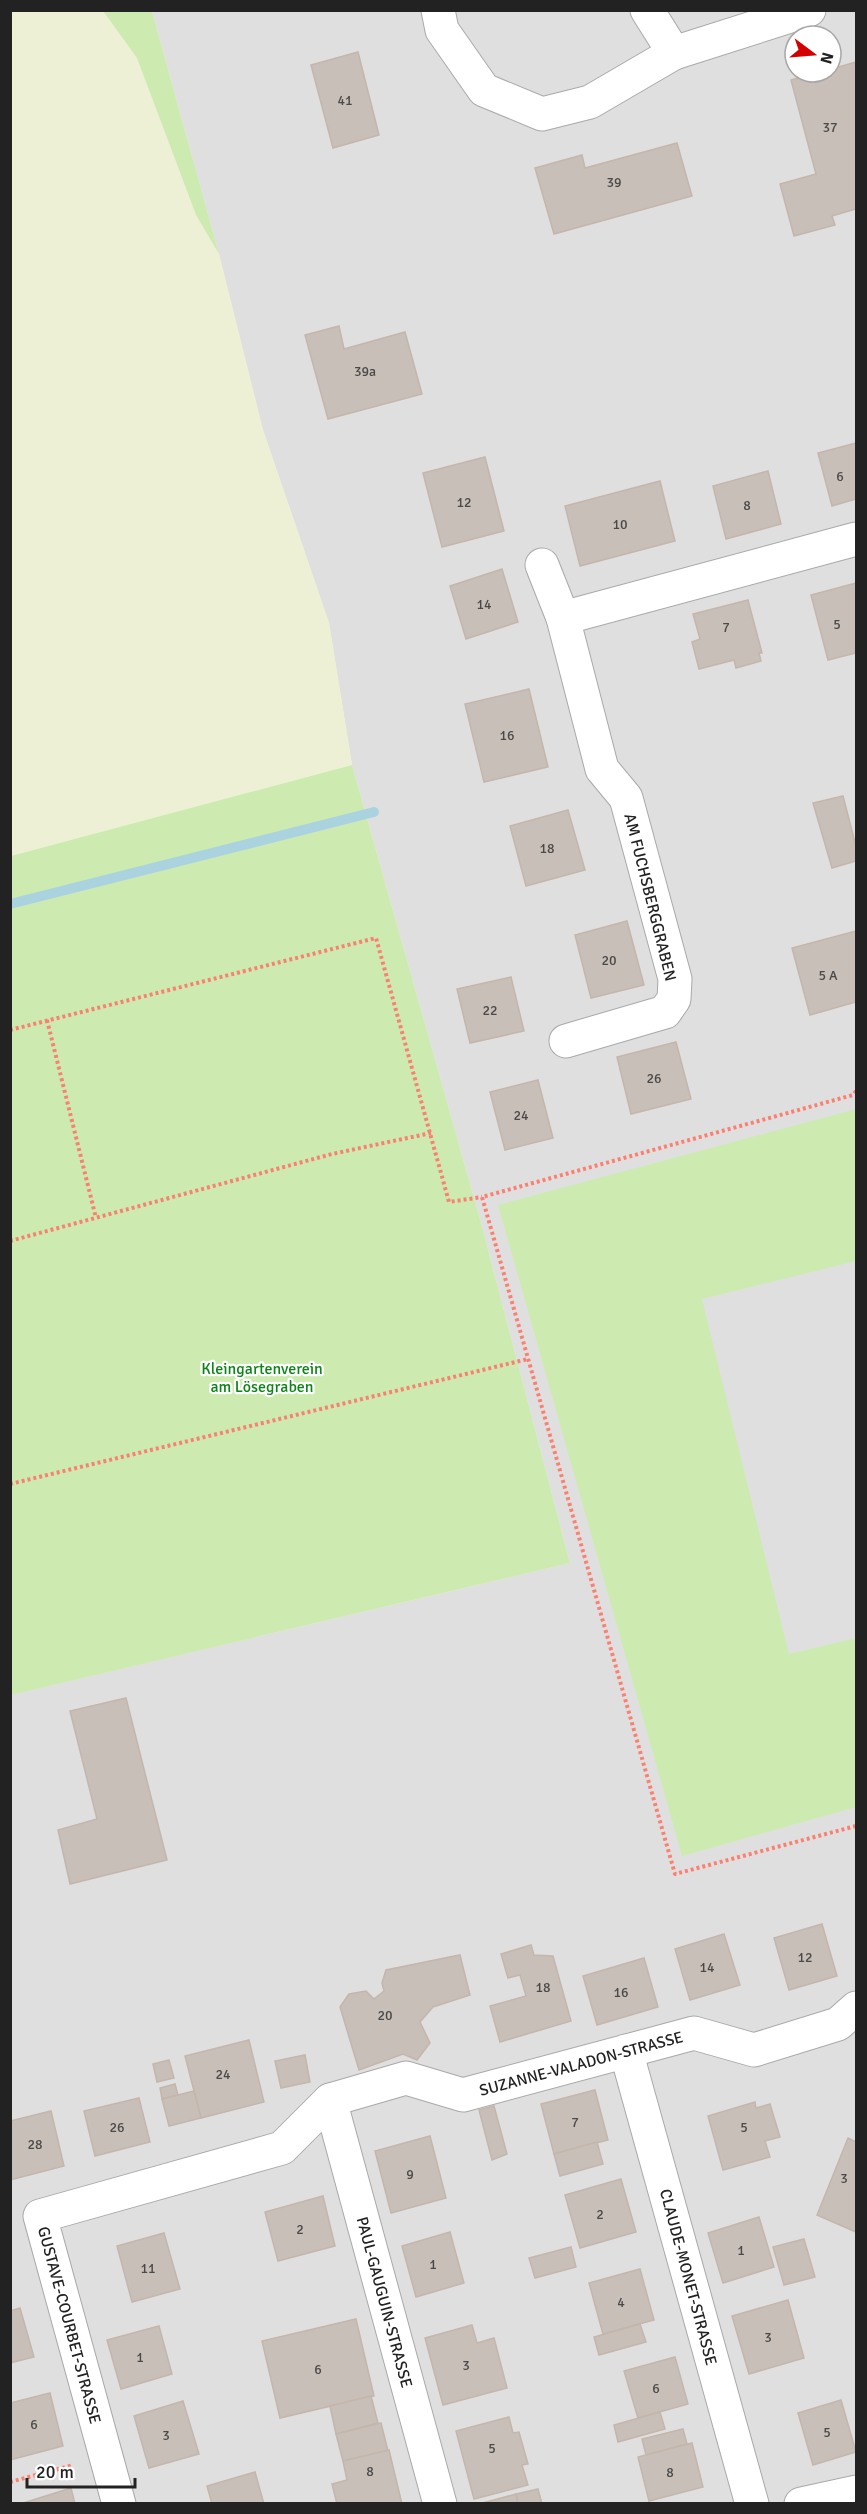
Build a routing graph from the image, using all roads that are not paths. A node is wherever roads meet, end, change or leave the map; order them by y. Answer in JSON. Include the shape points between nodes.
{"nodes":[{"id":1,"x":438,"y":10,"type":"edge"},
{"id":2,"x":647,"y":10,"type":"edge"},
{"id":3,"x":809,"y":10,"type":"edge"},
{"id":4,"x":674,"y":53,"type":"junction"},
{"id":5,"x":856,"y":539,"type":"edge"},
{"id":6,"x":542,"y":565,"type":"dead end"},
{"id":7,"x":563,"y":618,"type":"junction"},
{"id":8,"x":566,"y":1041,"type":"dead end"},
{"id":9,"x":856,"y":2008,"type":"edge"},
{"id":10,"x":626,"y":2051,"type":"junction"},
{"id":11,"x":330,"y":2100,"type":"junction"},
{"id":12,"x":40,"y":2216,"type":"joint"},
{"id":13,"x":856,"y":2492,"type":"edge"},
{"id":14,"x":119,"y":2504,"type":"edge"},
{"id":15,"x":440,"y":2504,"type":"edge"},
{"id":16,"x":752,"y":2504,"type":"edge"},
{"id":17,"x":801,"y":2504,"type":"edge"}],
"edges":[{"from":1,"to":4,"type":"street","via":[[442,30],[484,90],[542,114],[590,102]]},
{"from":2,"to":4,"type":"street"},
{"from":3,"to":4,"type":"street"},
{"from":5,"to":7,"type":"street"},
{"from":6,"to":7,"type":"street","name":"AM FUCHSBERGGRABEN"},
{"from":7,"to":8,"type":"street","name":"AM FUCHSBERGGRABEN","via":[[602,769],[626,798],[675,979],[674,999],[665,1012]]},
{"from":9,"to":10,"type":"street","name":"SUZANNE-VALADON-STRASSE","via":[[838,2024],[754,2050],[694,2032]]},
{"from":10,"to":11,"type":"street","name":"SUZANNE-VALADON-STRASSE","via":[[463,2096],[406,2078]]},
{"from":10,"to":16,"type":"street","name":"CLAUDE-MONET-STRASSE"},
{"from":11,"to":12,"type":"street","name":"SUZANNE-VALADON-STRASSE","via":[[282,2148]]},
{"from":11,"to":15,"type":"street","name":"PAUL-GAUGUIN-STRASSE"},
{"from":12,"to":14,"type":"street","name":"GUSTAVE-COURBET-STRASSE"},
{"from":13,"to":17,"type":"street"}]}
